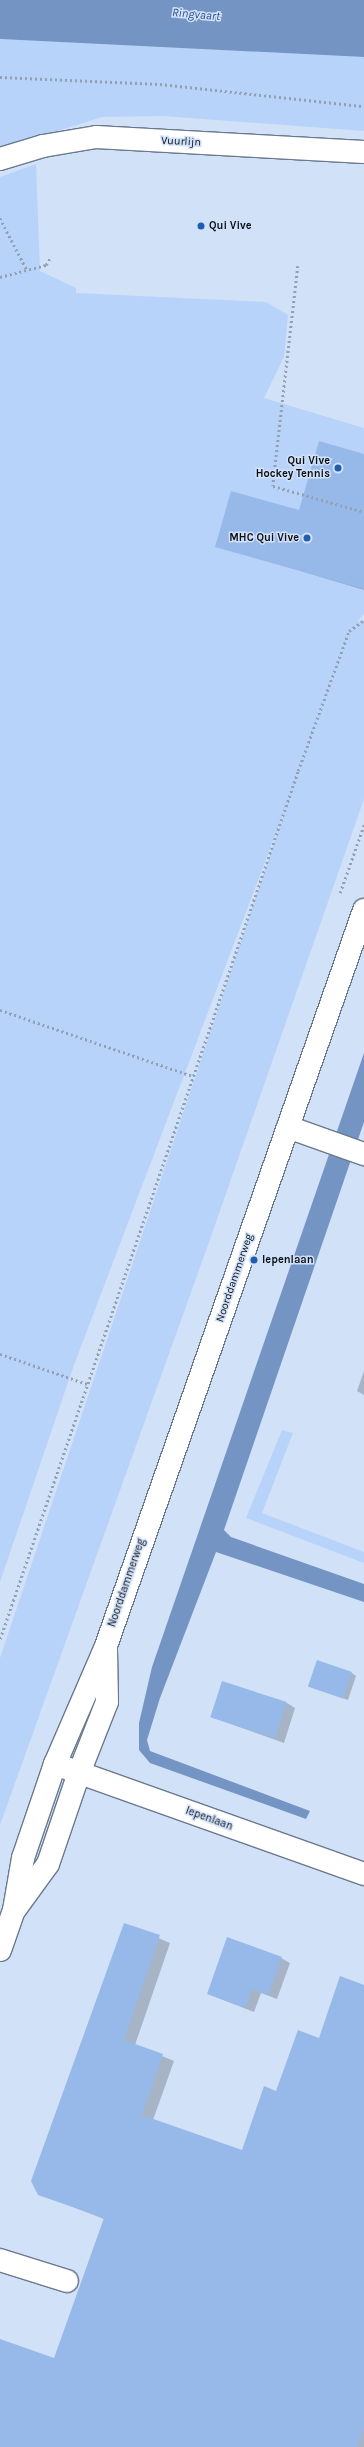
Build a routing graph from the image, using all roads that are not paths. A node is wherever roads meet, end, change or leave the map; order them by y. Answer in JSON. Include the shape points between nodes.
{"nodes":[{"id":1,"x":364,"y":152,"type":"edge"},
{"id":2,"x":0,"y":159,"type":"edge"},
{"id":3,"x":364,"y":910,"type":"edge"},
{"id":4,"x":288,"y":1127,"type":"junction"},
{"id":5,"x":364,"y":1154,"type":"edge"},
{"id":6,"x":106,"y":1646,"type":"junction"},
{"id":7,"x":55,"y":1764,"type":"junction"},
{"id":8,"x":79,"y":1773,"type":"junction"},
{"id":9,"x":364,"y":1874,"type":"edge"},
{"id":10,"x":14,"y":1910,"type":"junction"},
{"id":11,"x":0,"y":1950,"type":"edge"},
{"id":12,"x":0,"y":2260,"type":"edge"},
{"id":13,"x":67,"y":2281,"type":"dead end"}],
"edges":[{"from":1,"to":2,"type":"street","name":"Vuurlijn","via":[[96,138],[42,146]]},
{"from":3,"to":4,"type":"street","name":"Noorddammerweg"},
{"from":4,"to":5,"type":"street"},
{"from":4,"to":6,"type":"street","name":"Noorddammerweg"},
{"from":6,"to":7,"type":"street","name":"Noorddammerweg"},
{"from":6,"to":8,"type":"street","name":"Noorddammerweg","via":[[107,1702]]},
{"from":7,"to":8,"type":"street","name":"Iepenlaan"},
{"from":7,"to":10,"type":"street","name":"Noorddammerweg","via":[[23,1858]]},
{"from":8,"to":9,"type":"street","name":"Iepenlaan"},
{"from":8,"to":10,"type":"street","name":"Noorddammerweg","via":[[48,1864]]},
{"from":10,"to":11,"type":"street","name":"Noorddammerweg"},
{"from":12,"to":13,"type":"street"}]}
